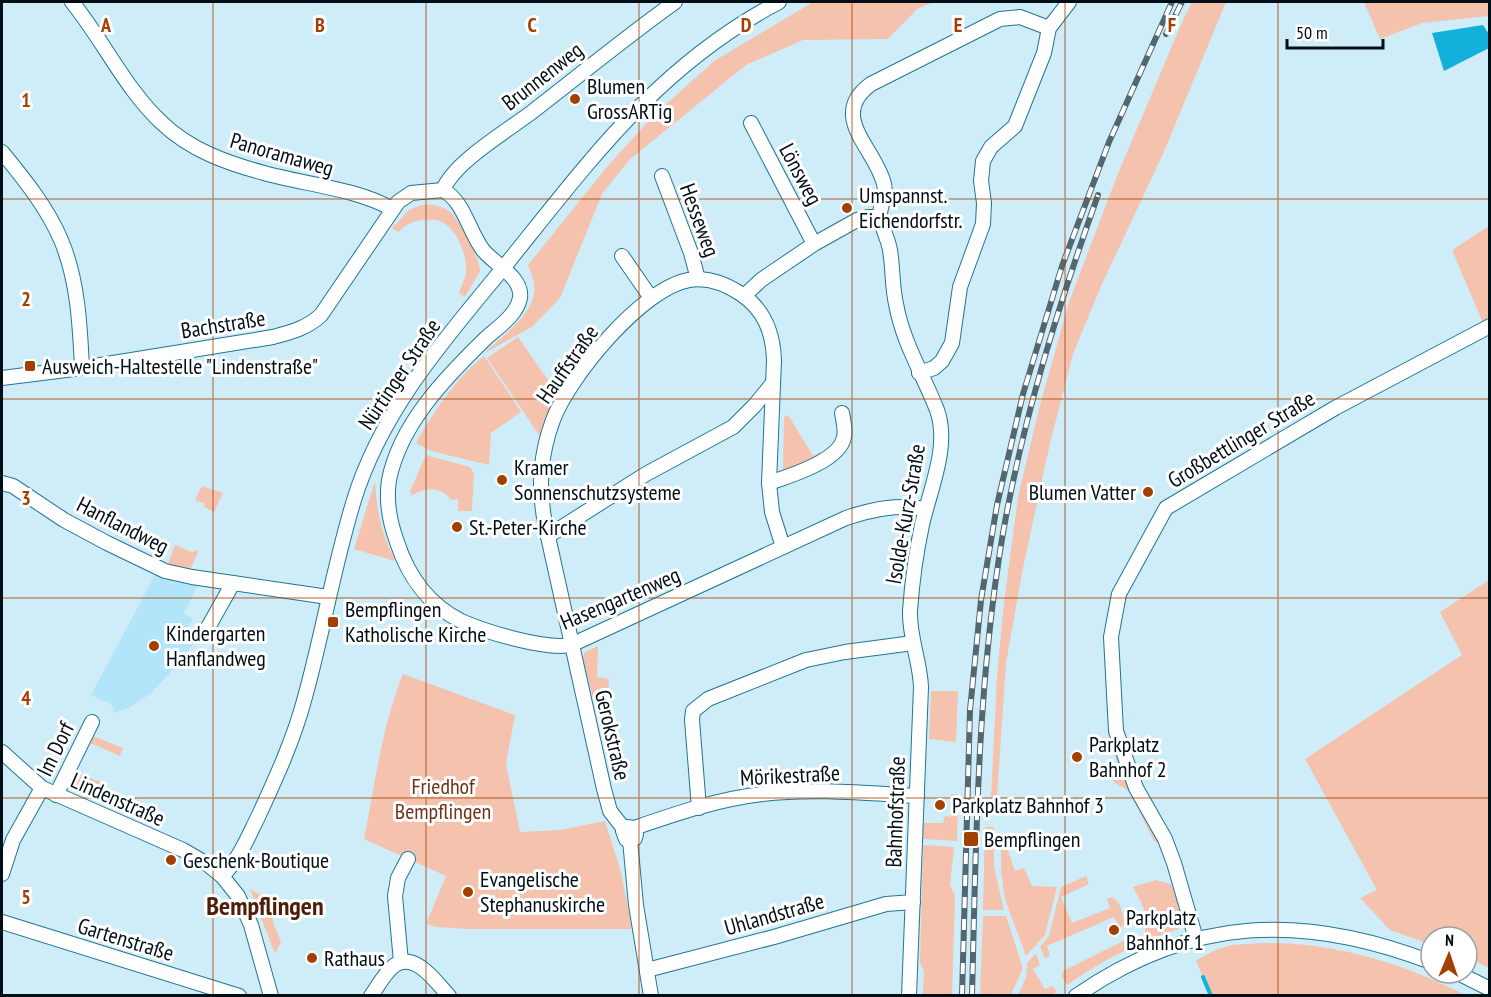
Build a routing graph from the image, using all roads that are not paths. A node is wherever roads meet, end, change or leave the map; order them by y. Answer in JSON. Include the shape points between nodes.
{"nodes":[{"id":1,"x":72,"y":2,"type":"edge"},
{"id":2,"x":675,"y":2,"type":"edge"},
{"id":3,"x":778,"y":2,"type":"edge"},
{"id":4,"x":1069,"y":2,"type":"edge"},
{"id":5,"x":1049,"y":28,"type":"junction"},
{"id":6,"x":751,"y":123,"type":"dead end"},
{"id":7,"x":2,"y":152,"type":"edge"},
{"id":8,"x":662,"y":176,"type":"dead end"},
{"id":9,"x":443,"y":190,"type":"junction"},
{"id":10,"x":392,"y":209,"type":"junction"},
{"id":11,"x":880,"y":217,"type":"junction"},
{"id":12,"x":814,"y":244,"type":"junction"},
{"id":13,"x":622,"y":256,"type":"dead end"},
{"id":14,"x":502,"y":269,"type":"junction"},
{"id":15,"x":698,"y":279,"type":"junction"},
{"id":16,"x":744,"y":296,"type":"junction"},
{"id":17,"x":651,"y":298,"type":"junction"},
{"id":18,"x":1490,"y":326,"type":"edge"},
{"id":19,"x":82,"y":368,"type":"junction"},
{"id":20,"x":919,"y":373,"type":"junction"},
{"id":21,"x":2,"y":378,"type":"edge"},
{"id":22,"x":772,"y":384,"type":"junction"},
{"id":23,"x":842,"y":413,"type":"dead end"},
{"id":24,"x":746,"y":415,"type":"junction"},
{"id":25,"x":771,"y":428,"type":"junction"},
{"id":26,"x":2,"y":483,"type":"edge"},
{"id":27,"x":769,"y":483,"type":"junction"},
{"id":28,"x":926,"y":509,"type":"junction"},
{"id":29,"x":548,"y":536,"type":"junction"},
{"id":30,"x":783,"y":547,"type":"junction"},
{"id":31,"x":233,"y":583,"type":"junction"},
{"id":32,"x":328,"y":597,"type":"junction"},
{"id":33,"x":206,"y":631,"type":"dead end"},
{"id":34,"x":911,"y":637,"type":"junction"},
{"id":35,"x":571,"y":645,"type":"junction"},
{"id":36,"x":92,"y":722,"type":"dead end"},
{"id":37,"x":2,"y":752,"type":"edge"},
{"id":38,"x":42,"y":788,"type":"junction"},
{"id":39,"x":56,"y":795,"type":"junction"},
{"id":40,"x":917,"y":796,"type":"junction"},
{"id":41,"x":699,"y":808,"type":"junction"},
{"id":42,"x":629,"y":832,"type":"junction"},
{"id":43,"x":408,"y":859,"type":"dead end"},
{"id":44,"x":2,"y":874,"type":"edge"},
{"id":45,"x":222,"y":876,"type":"junction"},
{"id":46,"x":913,"y":902,"type":"junction"},
{"id":47,"x":2,"y":922,"type":"edge"},
{"id":48,"x":1196,"y":939,"type":"junction"},
{"id":49,"x":1419,"y":958,"type":"edge"},
{"id":50,"x":401,"y":962,"type":"junction"},
{"id":51,"x":647,"y":970,"type":"junction"},
{"id":52,"x":239,"y":996,"type":"edge"},
{"id":53,"x":271,"y":996,"type":"edge"},
{"id":54,"x":371,"y":996,"type":"edge"},
{"id":55,"x":449,"y":996,"type":"edge"},
{"id":56,"x":651,"y":996,"type":"edge"},
{"id":57,"x":909,"y":996,"type":"edge"},
{"id":58,"x":1077,"y":996,"type":"edge"}],
"edges":[{"from":1,"to":10,"type":"street","name":"Panoramaweg","via":[[142,100],[162,123],[194,147],[255,171],[365,198]]},
{"from":2,"to":9,"type":"street","name":"Brunnenweg","via":[[469,159]]},
{"from":3,"to":14,"type":"street","name":"Nürtinger Straße","via":[[713,41],[661,85],[601,147]]},
{"from":4,"to":5,"type":"street"},
{"from":5,"to":11,"type":"street","name":"Isolde-Kurz-Straße","via":[[1020,17],[1000,19],[863,90],[854,104],[854,122],[884,184]]},
{"from":5,"to":20,"type":"street","via":[[1044,53],[1015,126],[991,147],[982,161],[983,224],[960,287],[952,344],[942,362]]},
{"from":6,"to":12,"type":"street","name":"Lönsweg"},
{"from":7,"to":19,"type":"street","via":[[38,199],[62,242],[74,288]]},
{"from":8,"to":15,"type":"street","name":"Hesseweg"},
{"from":9,"to":10,"type":"street","via":[[411,193]]},
{"from":9,"to":14,"type":"street","via":[[456,200],[477,241]]},
{"from":10,"to":19,"type":"street","name":"Bachstraße","via":[[321,315],[305,327],[273,337]]},
{"from":11,"to":12,"type":"street","via":[[857,220]]},
{"from":11,"to":20,"type":"street","name":"Isolde-Kurz-Straße","via":[[890,250],[899,321]]},
{"from":12,"to":16,"type":"street"},
{"from":13,"to":17,"type":"street"},
{"from":14,"to":32,"type":"street","name":"Nürtinger Straße","via":[[426,364],[383,429],[355,497]]},
{"from":14,"to":35,"type":"street","name":"Hasengartenweg","via":[[518,286],[519,302],[444,381],[409,430],[389,481],[390,519],[410,573],[444,611],[498,633],[546,645]]},
{"from":15,"to":16,"type":"street","via":[[724,285]]},
{"from":15,"to":17,"type":"street","name":"Hauffstraße","via":[[686,280]]},
{"from":16,"to":22,"type":"street","via":[[762,313],[770,333]]},
{"from":17,"to":29,"type":"street","name":"Hauffstraße","via":[[591,360],[553,421],[540,479]]},
{"from":18,"to":48,"type":"street","name":"Großbettlinger Straße","via":[[1335,408],[1166,508],[1119,594],[1111,637],[1116,731],[1137,788],[1165,839]]},
{"from":19,"to":21,"type":"street","name":"Bachstraße"},
{"from":20,"to":28,"type":"street","name":"Isolde-Kurz-Straße","via":[[938,412],[940,428],[936,472]]},
{"from":22,"to":24,"type":"street"},
{"from":22,"to":25,"type":"street"},
{"from":23,"to":27,"type":"street","via":[[844,436],[837,450],[810,467]]},
{"from":24,"to":25,"type":"street"},
{"from":24,"to":29,"type":"street","via":[[720,435],[646,474]]},
{"from":25,"to":27,"type":"street"},
{"from":26,"to":31,"type":"street","name":"Hanflandweg","via":[[13,486],[64,520],[165,571]]},
{"from":27,"to":30,"type":"street","via":[[772,512]]},
{"from":28,"to":30,"type":"street","name":"Hasengartenweg","via":[[894,507],[860,513]]},
{"from":28,"to":34,"type":"street","name":"Isolde-Kurz-Straße","via":[[915,570]]},
{"from":29,"to":35,"type":"street","name":"Hauffstraße"},
{"from":30,"to":35,"type":"street","name":"Hasengartenweg"},
{"from":31,"to":32,"type":"street","name":"Hanflandweg"},
{"from":31,"to":33,"type":"street"},
{"from":32,"to":45,"type":"street","name":"Nürtinger Straße","via":[[304,699],[287,750],[239,855]]},
{"from":34,"to":40,"type":"street","name":"Bahnhofstraße","via":[[921,687]]},
{"from":34,"to":41,"type":"street","via":[[806,660],[699,705],[692,720]]},
{"from":35,"to":42,"type":"street","name":"Gerokstraße","via":[[610,811]]},
{"from":36,"to":39,"type":"street","name":"Im Dorf"},
{"from":37,"to":38,"type":"street","name":"Lindenstraße"},
{"from":38,"to":39,"type":"street","name":"Lindenstraße"},
{"from":38,"to":44,"type":"street","via":[[14,840]]},
{"from":39,"to":45,"type":"street","name":"Lindenstraße","via":[[189,854]]},
{"from":40,"to":41,"type":"street","name":"Mörikestraße","via":[[796,791],[759,794]]},
{"from":40,"to":46,"type":"street","name":"Bahnhofstraße"},
{"from":41,"to":42,"type":"street","name":"Mörikestraße"},
{"from":42,"to":51,"type":"street","name":"Gerokstraße"},
{"from":43,"to":50,"type":"street","via":[[395,896]]},
{"from":45,"to":53,"type":"street","name":"Lindenstraße","via":[[238,896],[251,924]]},
{"from":46,"to":51,"type":"street","name":"Uhlandstraße","via":[[886,904]]},
{"from":46,"to":57,"type":"street","name":"Bahnhofstraße"},
{"from":47,"to":52,"type":"street","name":"Gartenstraße"},
{"from":48,"to":49,"type":"street","via":[[1239,931],[1291,930],[1368,942]]},
{"from":48,"to":58,"type":"street","via":[[1150,954],[1102,978]]},
{"from":50,"to":54,"type":"street"},
{"from":50,"to":55,"type":"street","via":[[423,969]]},
{"from":51,"to":56,"type":"street","name":"Gerokstraße"}]}
